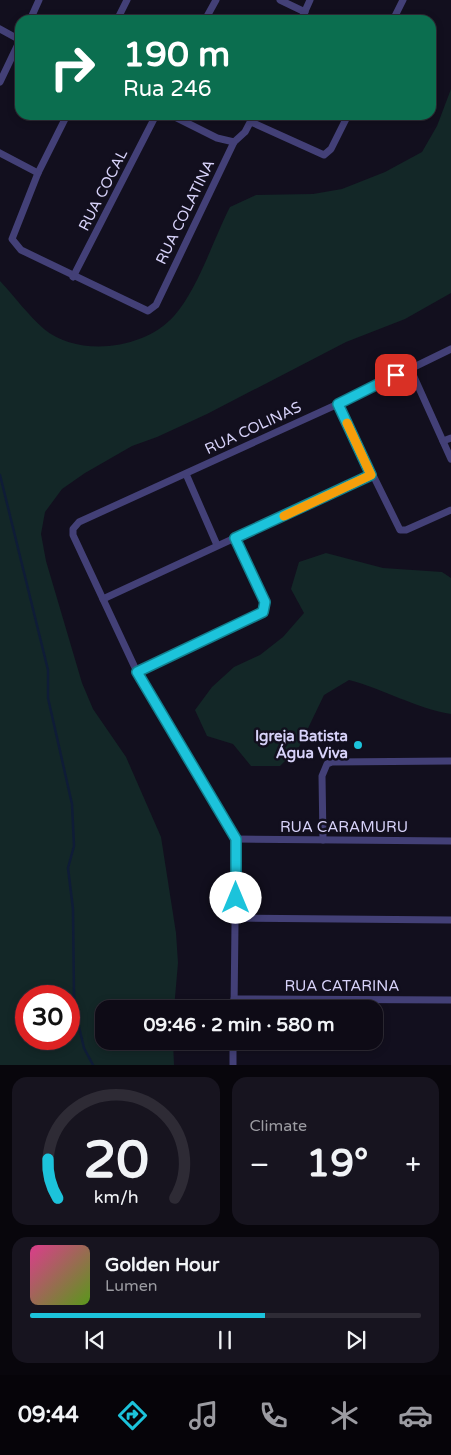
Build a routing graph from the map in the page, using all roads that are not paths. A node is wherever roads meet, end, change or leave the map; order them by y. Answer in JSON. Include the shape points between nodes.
{"nodes":[{"id":1,"x":39,"y":0,"type":"edge"},
{"id":2,"x":127,"y":0,"type":"edge"},
{"id":3,"x":216,"y":0,"type":"edge"},
{"id":4,"x":280,"y":0,"type":"edge"},
{"id":5,"x":310,"y":0,"type":"edge"},
{"id":6,"x":403,"y":0,"type":"edge"},
{"id":7,"x":305,"y":12,"type":"junction"},
{"id":8,"x":32,"y":15,"type":"edge"},
{"id":9,"x":120,"y":15,"type":"edge"},
{"id":10,"x":208,"y":15,"type":"edge"},
{"id":11,"x":304,"y":15,"type":"edge"},
{"id":12,"x":396,"y":15,"type":"edge"},
{"id":13,"x":0,"y":29,"type":"edge"},
{"id":14,"x":15,"y":37,"type":"edge"},
{"id":15,"x":15,"y":50,"type":"edge"},
{"id":16,"x":0,"y":82,"type":"edge"},
{"id":17,"x":64,"y":120,"type":"edge"},
{"id":18,"x":153,"y":120,"type":"edge"},
{"id":19,"x":180,"y":120,"type":"edge"},
{"id":20,"x":251,"y":120,"type":"edge"},
{"id":21,"x":256,"y":120,"type":"edge"},
{"id":22,"x":345,"y":120,"type":"edge"},
{"id":23,"x":234,"y":142,"type":"junction"},
{"id":24,"x":0,"y":153,"type":"edge"},
{"id":25,"x":38,"y":173,"type":"junction"},
{"id":26,"x":74,"y":277,"type":"junction"},
{"id":27,"x":451,"y":349,"type":"edge"},
{"id":28,"x":410,"y":368,"type":"junction"},
{"id":29,"x":338,"y":404,"type":"junction"},
{"id":30,"x":451,"y":438,"type":"edge"},
{"id":31,"x":443,"y":441,"type":"junction"},
{"id":32,"x":451,"y":459,"type":"edge"},
{"id":33,"x":186,"y":474,"type":"junction"},
{"id":34,"x":371,"y":475,"type":"junction"},
{"id":35,"x":451,"y":510,"type":"edge"},
{"id":36,"x":235,"y":538,"type":"junction"},
{"id":37,"x":217,"y":545,"type":"junction"},
{"id":38,"x":103,"y":599,"type":"junction"},
{"id":39,"x":137,"y":672,"type":"junction"},
{"id":40,"x":451,"y":761,"type":"edge"},
{"id":41,"x":236,"y":839,"type":"junction"},
{"id":42,"x":323,"y":840,"type":"junction"},
{"id":43,"x":451,"y":841,"type":"edge"},
{"id":44,"x":236,"y":918,"type":"junction"},
{"id":45,"x":451,"y":920,"type":"edge"},
{"id":46,"x":234,"y":999,"type":"joint"},
{"id":47,"x":451,"y":1000,"type":"edge"},
{"id":48,"x":233,"y":1050,"type":"edge"},
{"id":49,"x":233,"y":1065,"type":"edge"}],
"edges":[{"from":1,"to":8,"type":"street"},
{"from":2,"to":9,"type":"street"},
{"from":3,"to":10,"type":"street"},
{"from":4,"to":7,"type":"street"},
{"from":5,"to":7,"type":"street"},
{"from":6,"to":12,"type":"street"},
{"from":7,"to":11,"type":"street"},
{"from":13,"to":14,"type":"street"},
{"from":15,"to":16,"type":"street"},
{"from":17,"to":25,"type":"street"},
{"from":18,"to":26,"type":"street","name":"RUA COCAL"},
{"from":19,"to":23,"type":"street","via":[[217,138]]},
{"from":20,"to":23,"type":"street","name":"RUA COLATINA","via":[[245,132]]},
{"from":21,"to":22,"type":"street","via":[[324,155],[329,152]]},
{"from":23,"to":26,"type":"street","name":"RUA COLATINA","via":[[156,305],[148,311],[136,307]]},
{"from":24,"to":25,"type":"street"},
{"from":25,"to":26,"type":"street","via":[[12,236],[14,242],[21,250]]},
{"from":27,"to":28,"type":"street","name":"RUA COLINAS"},
{"from":28,"to":29,"type":"street","name":"RUA COLINAS"},
{"from":28,"to":31,"type":"street"},
{"from":29,"to":33,"type":"street","name":"RUA COLINAS"},
{"from":29,"to":34,"type":"street"},
{"from":30,"to":31,"type":"street"},
{"from":31,"to":32,"type":"street"},
{"from":33,"to":37,"type":"street"},
{"from":33,"to":38,"type":"street","name":"RUA COLINAS","via":[[74,526],[73,535]]},
{"from":34,"to":35,"type":"street","via":[[397,528],[403,531]]},
{"from":34,"to":36,"type":"street"},
{"from":36,"to":37,"type":"street"},
{"from":36,"to":39,"type":"street","via":[[265,602],[263,612]]},
{"from":37,"to":38,"type":"street"},
{"from":38,"to":39,"type":"street"},
{"from":39,"to":41,"type":"street"},
{"from":40,"to":42,"type":"street","via":[[332,762],[325,766],[322,776]]},
{"from":41,"to":42,"type":"street","name":"RUA CARAMURU"},
{"from":41,"to":44,"type":"street"},
{"from":42,"to":43,"type":"street","name":"RUA CARAMURU"},
{"from":44,"to":45,"type":"street"},
{"from":44,"to":46,"type":"street"},
{"from":46,"to":47,"type":"street","name":"RUA CATARINA"},
{"from":48,"to":49,"type":"street"}]}
